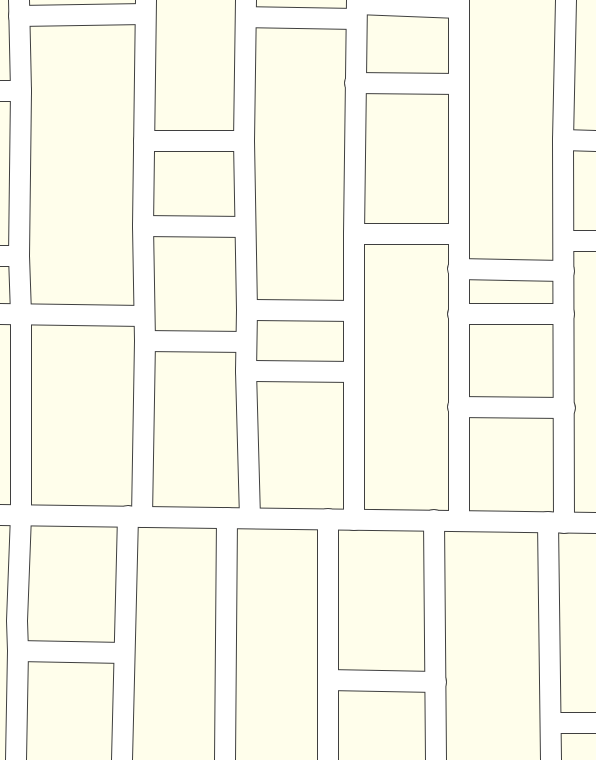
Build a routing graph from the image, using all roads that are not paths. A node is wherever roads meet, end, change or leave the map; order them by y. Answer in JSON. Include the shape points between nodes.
{"nodes":[{"id":1,"x":566,"y":0,"type":"edge"},
{"id":2,"x":459,"y":4,"type":"edge"},
{"id":3,"x":145,"y":7,"type":"edge"},
{"id":4,"x":19,"y":8,"type":"edge"},
{"id":5,"x":357,"y":8,"type":"edge"},
{"id":6,"x":246,"y":9,"type":"edge"},
{"id":7,"x":355,"y":82,"type":"junction"},
{"id":8,"x":459,"y":84,"type":"junction"},
{"id":9,"x":0,"y":91,"type":"edge"},
{"id":10,"x":21,"y":91,"type":"junction"},
{"id":11,"x":564,"y":140,"type":"junction"},
{"id":12,"x":144,"y":141,"type":"junction"},
{"id":13,"x":244,"y":141,"type":"junction"},
{"id":14,"x":596,"y":141,"type":"edge"},
{"id":15,"x":143,"y":226,"type":"junction"},
{"id":16,"x":245,"y":226,"type":"junction"},
{"id":17,"x":354,"y":234,"type":"junction"},
{"id":18,"x":458,"y":234,"type":"junction"},
{"id":19,"x":564,"y":241,"type":"junction"},
{"id":20,"x":596,"y":241,"type":"edge"},
{"id":21,"x":9,"y":256,"type":"edge"},
{"id":22,"x":458,"y":269,"type":"junction"},
{"id":23,"x":564,"y":271,"type":"junction"},
{"id":24,"x":247,"y":310,"type":"junction"},
{"id":25,"x":354,"y":311,"type":"junction"},
{"id":26,"x":0,"y":314,"type":"edge"},
{"id":27,"x":21,"y":314,"type":"junction"},
{"id":28,"x":458,"y":314,"type":"junction"},
{"id":29,"x":564,"y":314,"type":"junction"},
{"id":30,"x":143,"y":316,"type":"junction"},
{"id":31,"x":145,"y":341,"type":"junction"},
{"id":32,"x":246,"y":342,"type":"junction"},
{"id":33,"x":246,"y":371,"type":"junction"},
{"id":34,"x":354,"y":372,"type":"junction"},
{"id":35,"x":458,"y":407,"type":"junction"},
{"id":36,"x":565,"y":408,"type":"junction"},
{"id":37,"x":0,"y":515,"type":"edge"},
{"id":38,"x":21,"y":515,"type":"junction"},
{"id":39,"x":135,"y":517,"type":"junction"},
{"id":40,"x":227,"y":518,"type":"junction"},
{"id":41,"x":250,"y":518,"type":"junction"},
{"id":42,"x":328,"y":520,"type":"junction"},
{"id":43,"x":354,"y":520,"type":"junction"},
{"id":44,"x":434,"y":520,"type":"junction"},
{"id":45,"x":459,"y":521,"type":"junction"},
{"id":46,"x":556,"y":522,"type":"junction"},
{"id":47,"x":596,"y":523,"type":"edge"},
{"id":48,"x":8,"y":621,"type":"edge"},
{"id":49,"x":18,"y":651,"type":"junction"},
{"id":50,"x":124,"y":653,"type":"junction"},
{"id":51,"x":328,"y":680,"type":"junction"},
{"id":52,"x":436,"y":682,"type":"junction"},
{"id":53,"x":550,"y":723,"type":"junction"},
{"id":54,"x":596,"y":723,"type":"edge"},
{"id":55,"x":16,"y":760,"type":"edge"},
{"id":56,"x":122,"y":760,"type":"edge"},
{"id":57,"x":226,"y":760,"type":"edge"},
{"id":58,"x":328,"y":760,"type":"edge"},
{"id":59,"x":436,"y":760,"type":"edge"},
{"id":60,"x":551,"y":760,"type":"edge"}],
"edges":[{"from":1,"to":11,"type":"street"},
{"from":2,"to":5,"type":"street"},
{"from":2,"to":8,"type":"street"},
{"from":3,"to":4,"type":"street"},
{"from":3,"to":12,"type":"street"},
{"from":4,"to":10,"type":"street"},
{"from":5,"to":6,"type":"street"},
{"from":5,"to":7,"type":"street"},
{"from":6,"to":13,"type":"street"},
{"from":7,"to":8,"type":"street"},
{"from":7,"to":17,"type":"street"},
{"from":8,"to":18,"type":"street"},
{"from":9,"to":10,"type":"street"},
{"from":10,"to":21,"type":"street"},
{"from":11,"to":14,"type":"street"},
{"from":11,"to":19,"type":"street"},
{"from":12,"to":13,"type":"street"},
{"from":12,"to":15,"type":"street"},
{"from":13,"to":16,"type":"street"},
{"from":15,"to":16,"type":"street"},
{"from":15,"to":30,"type":"street"},
{"from":16,"to":24,"type":"street"},
{"from":17,"to":18,"type":"street"},
{"from":17,"to":25,"type":"street"},
{"from":18,"to":22,"type":"street"},
{"from":19,"to":20,"type":"street"},
{"from":19,"to":23,"type":"street"},
{"from":21,"to":27,"type":"street"},
{"from":22,"to":23,"type":"street"},
{"from":22,"to":28,"type":"street"},
{"from":23,"to":29,"type":"street"},
{"from":24,"to":25,"type":"street"},
{"from":24,"to":32,"type":"street"},
{"from":25,"to":34,"type":"street"},
{"from":26,"to":27,"type":"street"},
{"from":27,"to":30,"type":"street"},
{"from":27,"to":38,"type":"street"},
{"from":28,"to":29,"type":"street"},
{"from":28,"to":35,"type":"street"},
{"from":29,"to":36,"type":"street"},
{"from":30,"to":31,"type":"street"},
{"from":31,"to":32,"type":"street"},
{"from":31,"to":39,"type":"street"},
{"from":32,"to":33,"type":"street"},
{"from":33,"to":34,"type":"street"},
{"from":33,"to":41,"type":"street"},
{"from":34,"to":43,"type":"street"},
{"from":35,"to":36,"type":"street"},
{"from":35,"to":45,"type":"street"},
{"from":36,"to":46,"type":"street"},
{"from":37,"to":38,"type":"street"},
{"from":38,"to":39,"type":"street"},
{"from":38,"to":48,"type":"street"},
{"from":39,"to":40,"type":"street"},
{"from":39,"to":50,"type":"street"},
{"from":40,"to":41,"type":"street"},
{"from":40,"to":57,"type":"street"},
{"from":41,"to":42,"type":"street"},
{"from":42,"to":43,"type":"street"},
{"from":42,"to":51,"type":"street"},
{"from":43,"to":44,"type":"street"},
{"from":44,"to":45,"type":"street"},
{"from":44,"to":52,"type":"street"},
{"from":45,"to":46,"type":"street"},
{"from":46,"to":47,"type":"street"},
{"from":46,"to":53,"type":"street"},
{"from":48,"to":49,"type":"street"},
{"from":49,"to":50,"type":"street"},
{"from":49,"to":55,"type":"street"},
{"from":50,"to":56,"type":"street"},
{"from":51,"to":52,"type":"street"},
{"from":51,"to":58,"type":"street"},
{"from":52,"to":59,"type":"street"},
{"from":53,"to":54,"type":"street"},
{"from":53,"to":60,"type":"street"}]}
